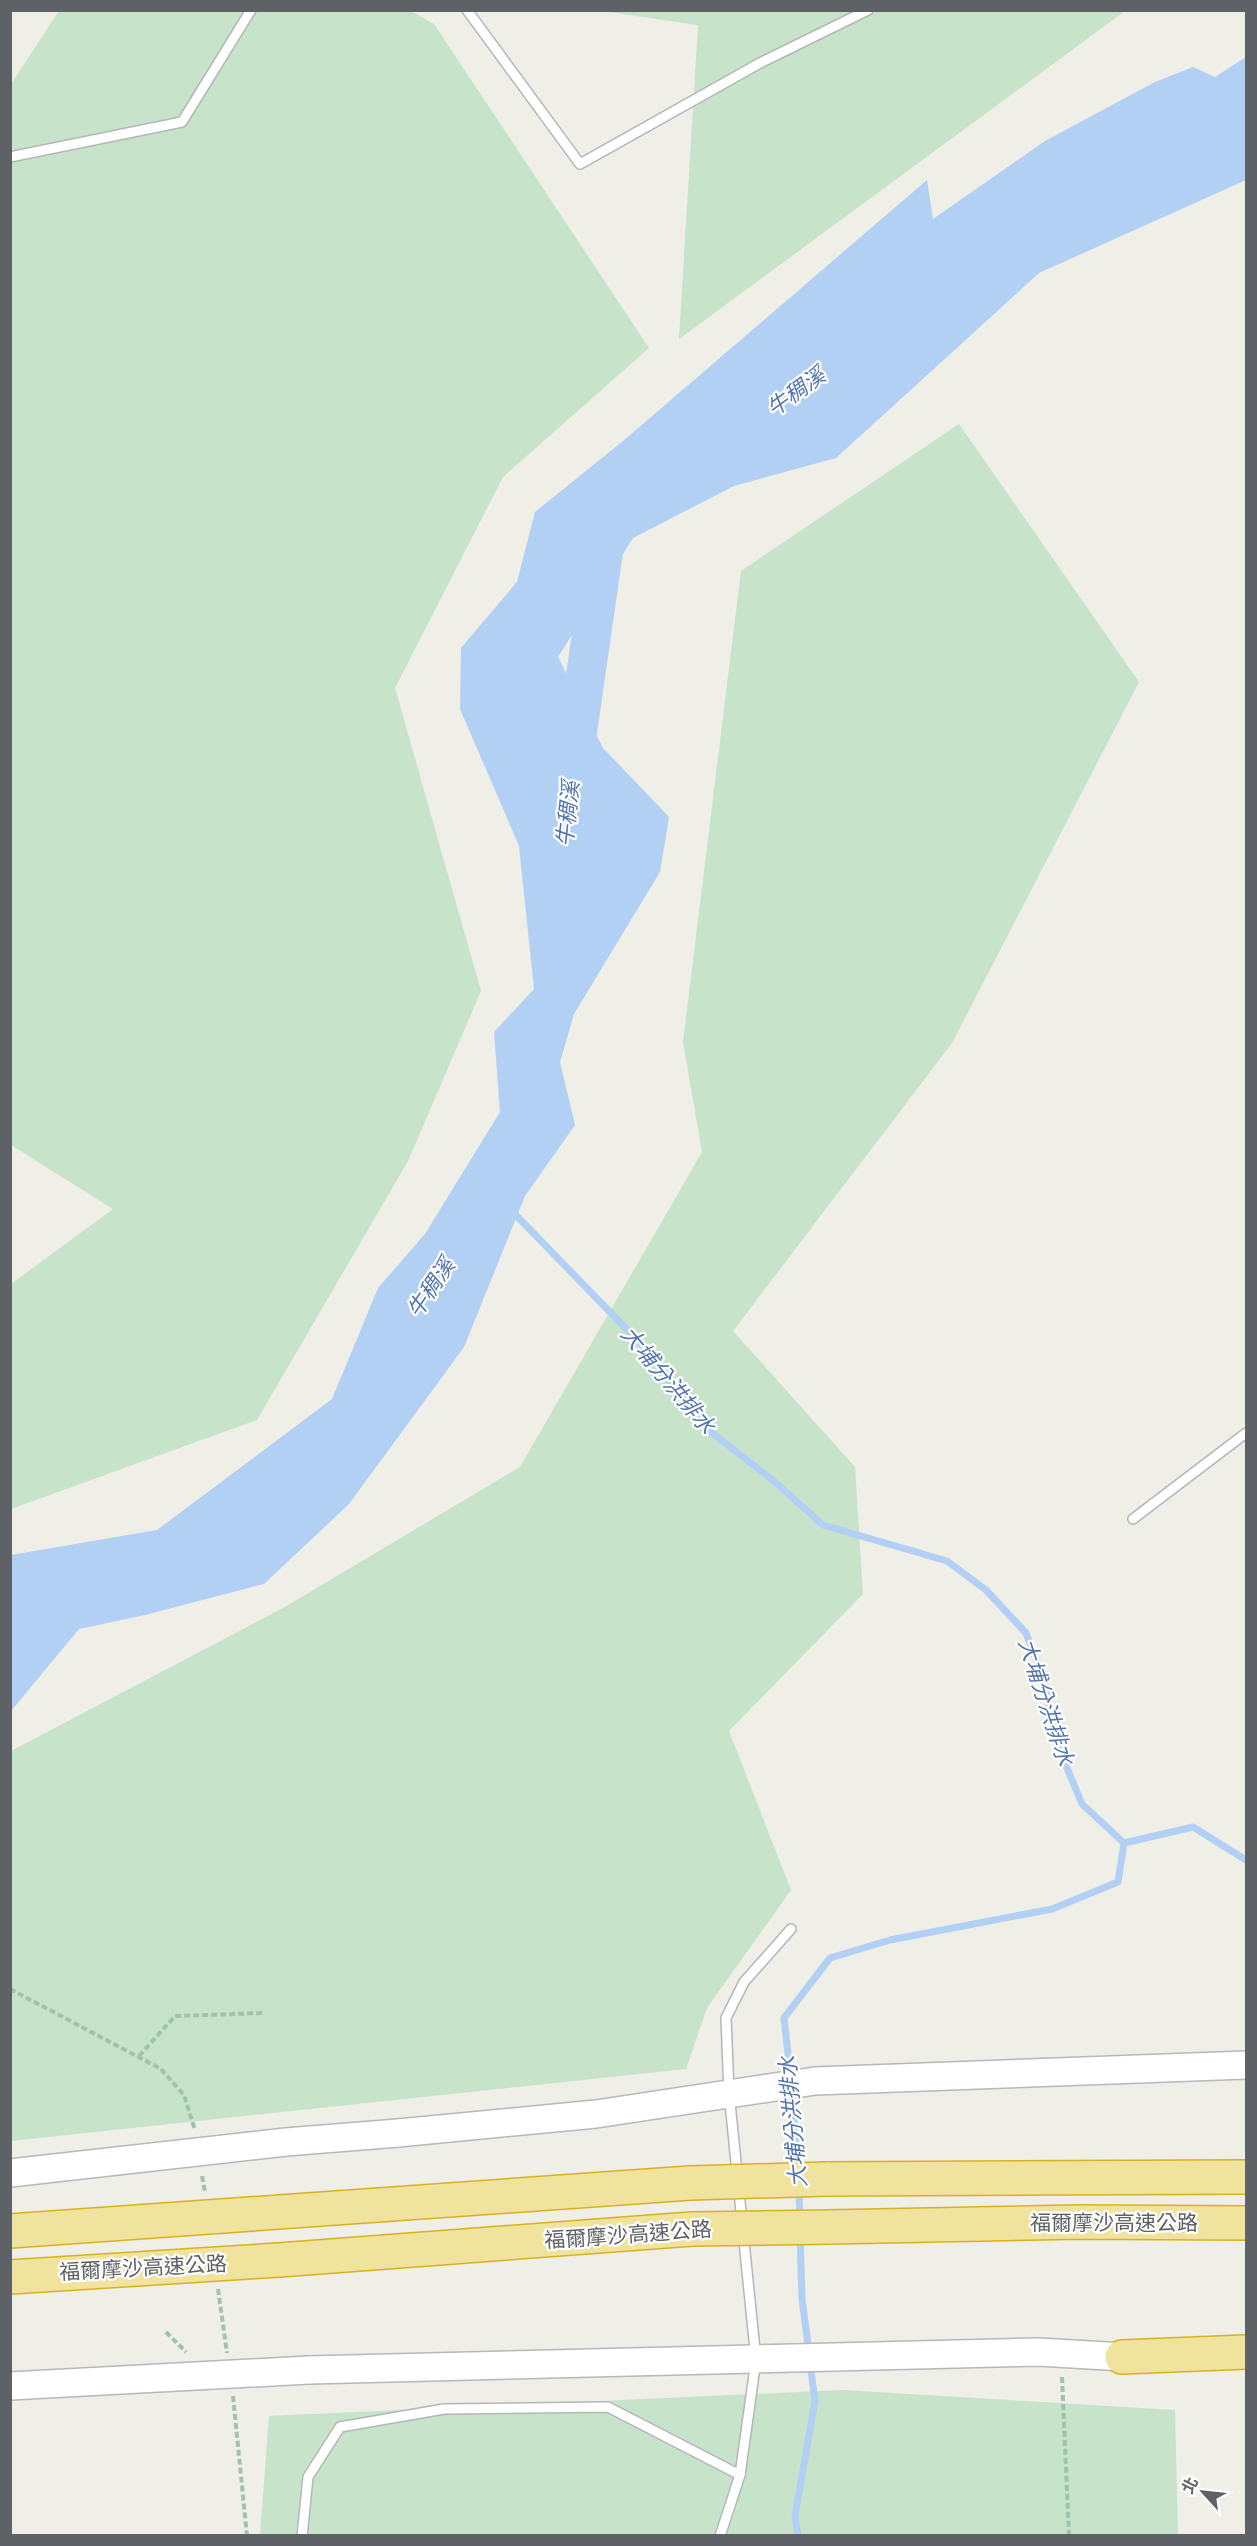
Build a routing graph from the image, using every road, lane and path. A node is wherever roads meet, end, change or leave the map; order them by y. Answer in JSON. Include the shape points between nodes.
{"nodes":[{"id":1,"x":251,"y":10,"type":"edge"},
{"id":2,"x":467,"y":10,"type":"edge"},
{"id":3,"x":868,"y":10,"type":"edge"},
{"id":4,"x":10,"y":158,"type":"edge"},
{"id":5,"x":1246,"y":1433,"type":"edge"},
{"id":6,"x":1133,"y":1519,"type":"dead end"},
{"id":7,"x":791,"y":1929,"type":"dead end"},
{"id":8,"x":264,"y":2013,"type":"dead end"},
{"id":9,"x":139,"y":2056,"type":"dead end"},
{"id":10,"x":1246,"y":2065,"type":"edge"},
{"id":11,"x":729,"y":2093,"type":"junction"},
{"id":12,"x":10,"y":2173,"type":"edge"},
{"id":13,"x":1246,"y":2177,"type":"edge"},
{"id":14,"x":1246,"y":2223,"type":"edge"},
{"id":15,"x":10,"y":2231,"type":"edge"},
{"id":16,"x":10,"y":2277,"type":"edge"},
{"id":17,"x":1246,"y":2352,"type":"edge"},
{"id":18,"x":1061,"y":2353,"type":"junction"},
{"id":19,"x":1122,"y":2357,"type":"junction"},
{"id":20,"x":756,"y":2360,"type":"junction"},
{"id":21,"x":1246,"y":2365,"type":"edge"},
{"id":22,"x":10,"y":2385,"type":"edge"},
{"id":23,"x":740,"y":2475,"type":"junction"},
{"id":24,"x":302,"y":2535,"type":"edge"},
{"id":25,"x":720,"y":2535,"type":"edge"},
{"id":26,"x":1069,"y":2535,"type":"edge"}],
"edges":[{"from":1,"to":4,"type":"lane","via":[[182,122]]},
{"from":2,"to":3,"type":"lane","via":[[580,164],[760,63]]},
{"from":5,"to":6,"type":"lane"},
{"from":7,"to":11,"type":"lane","via":[[744,1982],[726,2018]]},
{"from":8,"to":9,"type":"path","via":[[176,2016]]},
{"from":10,"to":11,"type":"street","via":[[815,2081]]},
{"from":11,"to":12,"type":"street","bridge":true,"via":[[596,2114],[286,2142]]},
{"from":11,"to":20,"type":"lane"},
{"from":13,"to":15,"type":"highway","bridge":true,"via":[[690,2183]]},
{"from":14,"to":16,"type":"highway","name":"福爾摩沙高速公路","bridge":true,"via":[[692,2229]]},
{"from":17,"to":19,"type":"highway"},
{"from":18,"to":19,"type":"street"},
{"from":18,"to":20,"type":"street"},
{"from":18,"to":26,"type":"path"},
{"from":19,"to":21,"type":"street"},
{"from":20,"to":22,"type":"street","bridge":true,"via":[[309,2370]]},
{"from":20,"to":23,"type":"lane"},
{"from":23,"to":24,"type":"lane","via":[[608,2407],[444,2409],[340,2427],[308,2477]]},
{"from":23,"to":25,"type":"lane"}]}
